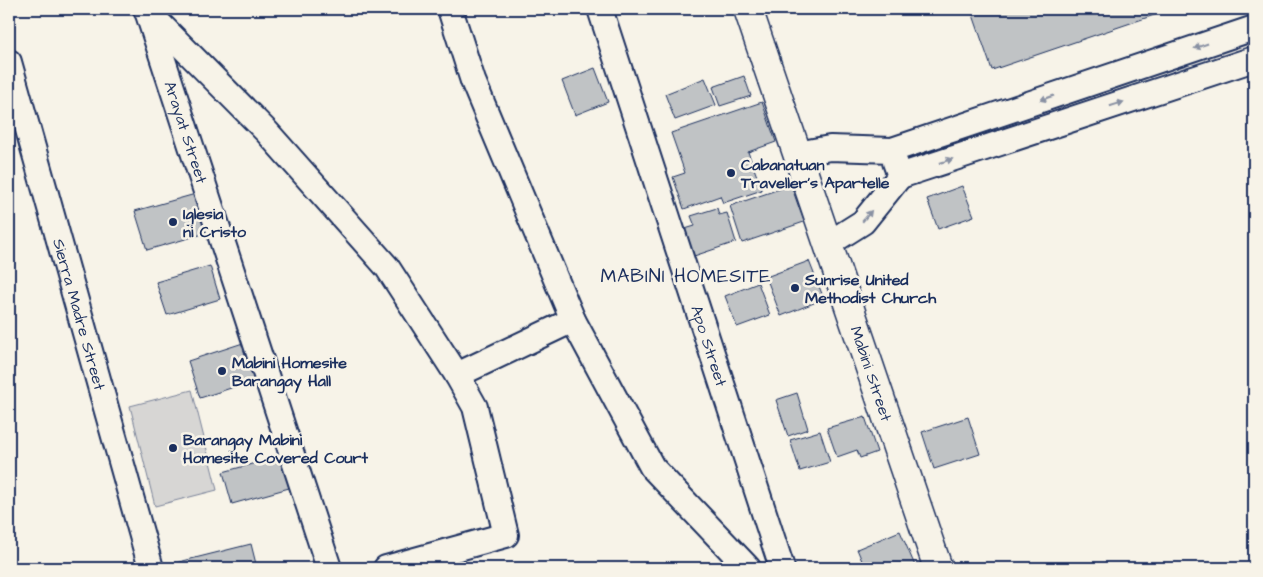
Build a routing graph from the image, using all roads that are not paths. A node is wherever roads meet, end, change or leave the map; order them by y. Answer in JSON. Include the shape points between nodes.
{"nodes":[{"id":1,"x":146,"y":9,"type":"edge"},
{"id":2,"x":450,"y":9,"type":"edge"},
{"id":3,"x":600,"y":9,"type":"edge"},
{"id":4,"x":748,"y":9,"type":"edge"},
{"id":5,"x":1254,"y":28,"type":"edge"},
{"id":6,"x":1254,"y":59,"type":"edge"},
{"id":7,"x":9,"y":62,"type":"edge"},
{"id":8,"x":892,"y":150,"type":"junction"},
{"id":9,"x":797,"y":154,"type":"junction"},
{"id":10,"x":900,"y":176,"type":"junction"},
{"id":11,"x":828,"y":244,"type":"junction"},
{"id":12,"x":572,"y":320,"type":"junction"},
{"id":13,"x":457,"y":375,"type":"junction"},
{"id":14,"x":151,"y":568,"type":"edge"},
{"id":15,"x":329,"y":568,"type":"edge"},
{"id":16,"x":386,"y":568,"type":"edge"},
{"id":17,"x":748,"y":568,"type":"edge"},
{"id":18,"x":782,"y":568,"type":"edge"},
{"id":19,"x":938,"y":568,"type":"edge"}],
"edges":[{"from":1,"to":13,"type":"street","via":[[267,132],[387,267]]},
{"from":1,"to":15,"type":"street","name":"Arayat Street"},
{"from":2,"to":12,"type":"street","via":[[473,81]]},
{"from":3,"to":18,"type":"street","name":"Apo Street"},
{"from":4,"to":9,"type":"main road","name":"Mabini Street"},
{"from":5,"to":8,"type":"street","one_way":true},
{"from":10,"to":6,"type":"street","one_way":true},
{"from":7,"to":14,"type":"street","name":"Sierra Madre Street"},
{"from":8,"to":9,"type":"street","via":[[830,148]]},
{"from":8,"to":10,"type":"street"},
{"from":9,"to":11,"type":"main road","name":"Mabini Street"},
{"from":11,"to":10,"type":"street","one_way":true,"via":[[863,222]]},
{"from":11,"to":19,"type":"main road","name":"Mabini Street"},
{"from":12,"to":13,"type":"street"},
{"from":12,"to":17,"type":"street","via":[[652,467]]},
{"from":13,"to":16,"type":"street","via":[[475,407],[506,535]]}]}
